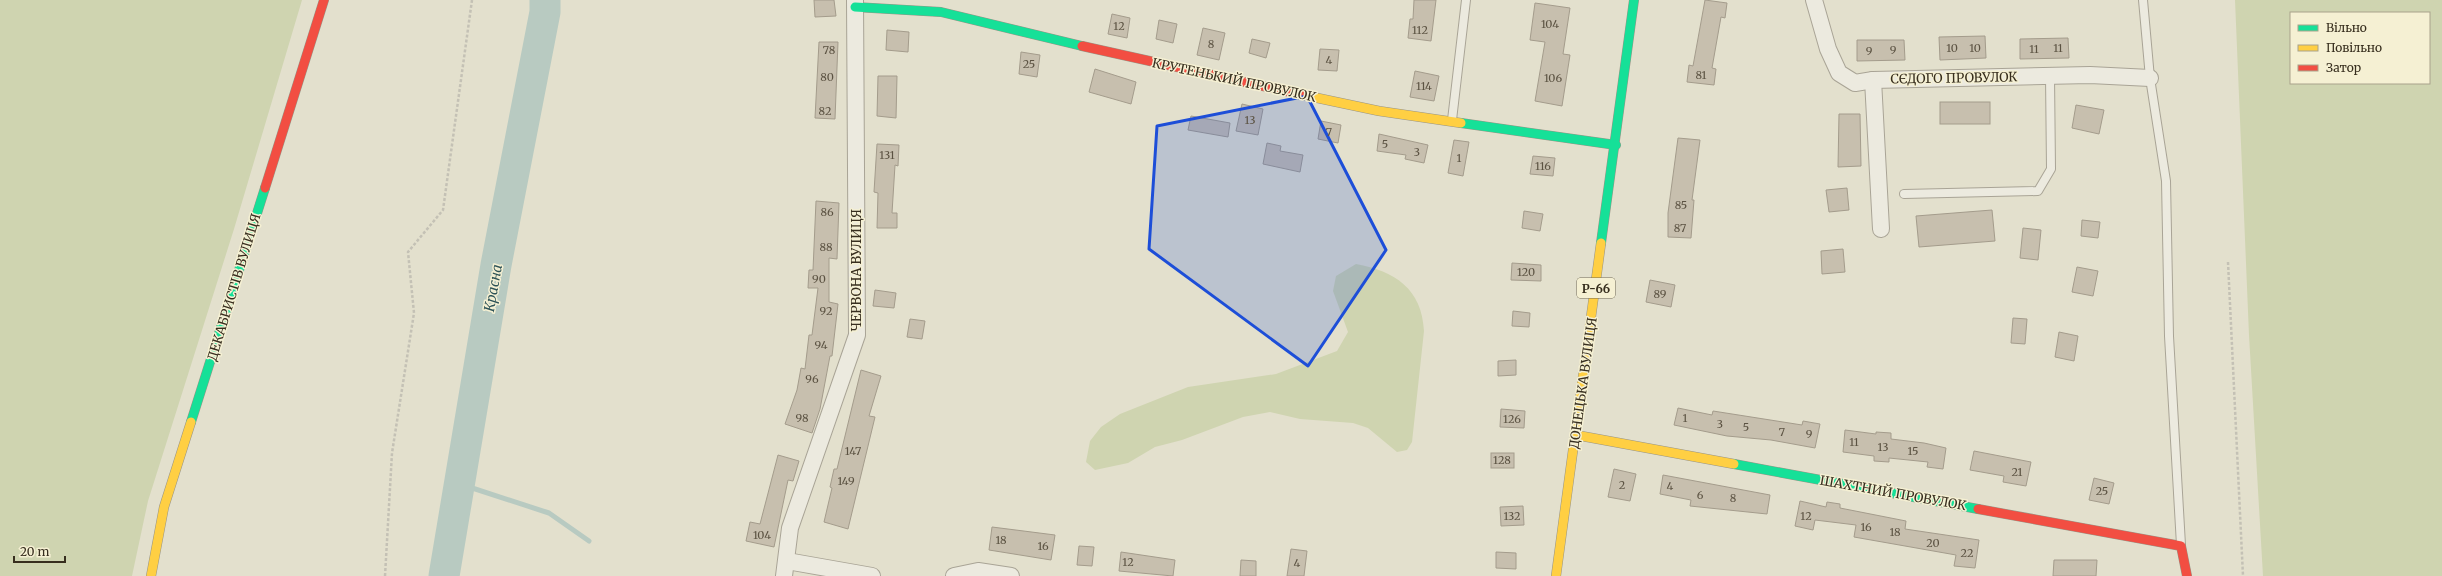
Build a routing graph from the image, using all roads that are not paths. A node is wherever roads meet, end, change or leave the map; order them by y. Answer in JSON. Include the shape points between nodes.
{"nodes":[{"id":1,"x":324,"y":0,"type":"edge"},
{"id":2,"x":1466,"y":0,"type":"edge"},
{"id":3,"x":1634,"y":0,"type":"edge"},
{"id":4,"x":1814,"y":0,"type":"edge"},
{"id":5,"x":2143,"y":0,"type":"edge"},
{"id":6,"x":855,"y":4,"type":"edge"},
{"id":7,"x":2050,"y":76,"type":"junction"},
{"id":8,"x":2150,"y":78,"type":"junction"},
{"id":9,"x":1873,"y":80,"type":"junction"},
{"id":10,"x":1452,"y":120,"type":"junction"},
{"id":11,"x":1616,"y":145,"type":"junction"},
{"id":12,"x":1904,"y":194,"type":"dead end"},
{"id":13,"x":1881,"y":229,"type":"dead end"},
{"id":14,"x":1576,"y":435,"type":"junction"},
{"id":15,"x":2181,"y":546,"type":"junction"},
{"id":16,"x":786,"y":568,"type":"edge"},
{"id":17,"x":151,"y":576,"type":"edge"},
{"id":18,"x":872,"y":576,"type":"edge"},
{"id":19,"x":954,"y":576,"type":"edge"},
{"id":20,"x":1011,"y":576,"type":"edge"},
{"id":21,"x":1556,"y":576,"type":"edge"},
{"id":22,"x":2187,"y":576,"type":"edge"}],
"edges":[{"from":1,"to":17,"type":"street","name":"ДЕКАБРИСТІВ ВУЛИЦЯ","via":[[164,508]]},
{"from":2,"to":10,"type":"lane"},
{"from":3,"to":11,"type":"street","name":"ДОНЕЦЬКА ВУЛИЦЯ","number":"Р-66"},
{"from":4,"to":9,"type":"street","name":"СЄДОГО ПРОВУЛОК","via":[[1828,49],[1839,74],[1855,83]]},
{"from":5,"to":8,"type":"lane"},
{"from":6,"to":10,"type":"street","name":"КРУТЕНЬКИЙ ПРОВУЛОК","via":[[941,12],[1161,65],[1379,111]]},
{"from":6,"to":16,"type":"street","name":"ЧЕРВОНА ВУЛИЦЯ","via":[[857,335],[790,528]]},
{"from":7,"to":8,"type":"street","name":"СЄДОГО ПРОВУЛОК"},
{"from":7,"to":9,"type":"street","name":"СЄДОГО ПРОВУЛОК"},
{"from":7,"to":12,"type":"lane","via":[[2051,169],[2038,192]]},
{"from":8,"to":15,"type":"lane","via":[[2166,181],[2168,336]]},
{"from":9,"to":13,"type":"street"},
{"from":10,"to":11,"type":"street","name":"КРУТЕНЬКИЙ ПРОВУЛОК"},
{"from":11,"to":14,"type":"street","name":"ДОНЕЦЬКА ВУЛИЦЯ","number":"Р-66"},
{"from":14,"to":15,"type":"street","name":"ШАХТНИЙ ПРОВУЛОК"},
{"from":14,"to":21,"type":"street","name":"ДОНЕЦЬКА ВУЛИЦЯ","number":"Р-66"},
{"from":15,"to":22,"type":"street"},
{"from":16,"to":18,"type":"street"},
{"from":19,"to":20,"type":"street","via":[[978,571]]}]}
